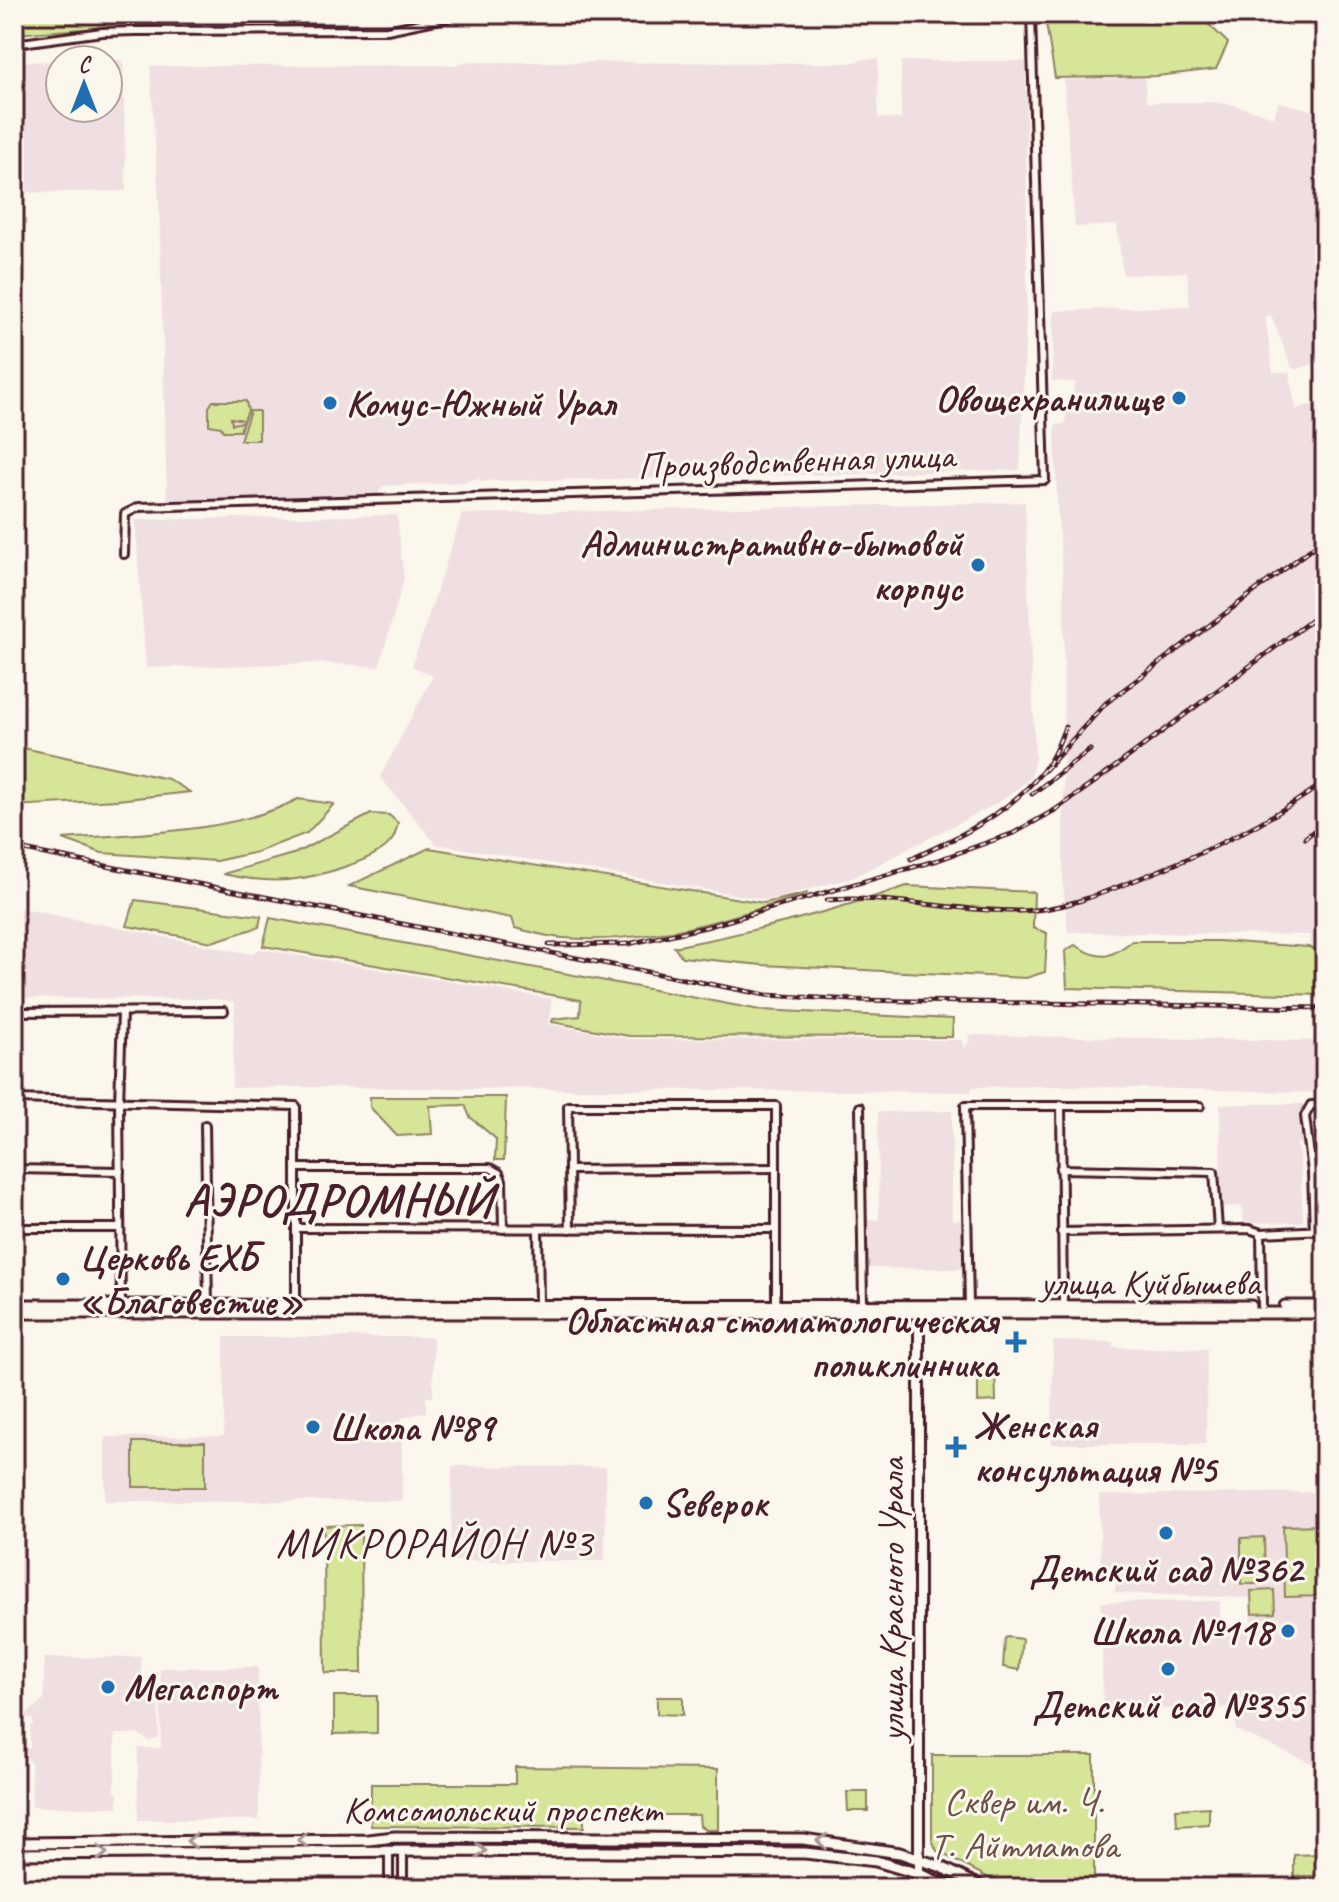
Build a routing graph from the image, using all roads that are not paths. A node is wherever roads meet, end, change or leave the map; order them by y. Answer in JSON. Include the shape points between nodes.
{"nodes":[{"id":1,"x":465,"y":14,"type":"edge"},
{"id":2,"x":1031,"y":14,"type":"edge"},
{"id":3,"x":14,"y":44,"type":"edge"},
{"id":4,"x":124,"y":554,"type":"dead end"},
{"id":5,"x":224,"y":1011,"type":"dead end"},
{"id":6,"x":14,"y":1012,"type":"edge"},
{"id":7,"x":122,"y":1013,"type":"junction"},
{"id":8,"x":14,"y":1099,"type":"edge"},
{"id":9,"x":119,"y":1103,"type":"junction"},
{"id":10,"x":1061,"y":1105,"type":"junction"},
{"id":11,"x":1325,"y":1105,"type":"edge"},
{"id":12,"x":1200,"y":1106,"type":"dead end"},
{"id":13,"x":860,"y":1107,"type":"dead end"},
{"id":14,"x":205,"y":1125,"type":"dead end"},
{"id":15,"x":296,"y":1168,"type":"junction"},
{"id":16,"x":776,"y":1168,"type":"junction"},
{"id":17,"x":14,"y":1169,"type":"edge"},
{"id":18,"x":1060,"y":1169,"type":"junction"},
{"id":19,"x":569,"y":1170,"type":"junction"},
{"id":20,"x":120,"y":1171,"type":"junction"},
{"id":21,"x":1312,"y":1172,"type":"junction"},
{"id":22,"x":1325,"y":1172,"type":"edge"},
{"id":23,"x":14,"y":1228,"type":"edge"},
{"id":24,"x":120,"y":1228,"type":"junction"},
{"id":25,"x":296,"y":1228,"type":"junction"},
{"id":26,"x":503,"y":1229,"type":"junction"},
{"id":27,"x":538,"y":1229,"type":"junction"},
{"id":28,"x":570,"y":1229,"type":"junction"},
{"id":29,"x":776,"y":1229,"type":"junction"},
{"id":30,"x":1218,"y":1229,"type":"junction"},
{"id":31,"x":1325,"y":1230,"type":"edge"},
{"id":32,"x":1314,"y":1231,"type":"junction"},
{"id":33,"x":1061,"y":1232,"type":"junction"},
{"id":34,"x":1261,"y":1233,"type":"junction"},
{"id":35,"x":14,"y":1305,"type":"edge"},
{"id":36,"x":863,"y":1305,"type":"junction"},
{"id":37,"x":969,"y":1305,"type":"junction"},
{"id":38,"x":1325,"y":1306,"type":"edge"},
{"id":39,"x":776,"y":1308,"type":"junction"},
{"id":40,"x":919,"y":1308,"type":"junction"},
{"id":41,"x":34,"y":1309,"type":"junction"},
{"id":42,"x":120,"y":1309,"type":"junction"},
{"id":43,"x":208,"y":1309,"type":"junction"},
{"id":44,"x":295,"y":1309,"type":"junction"},
{"id":45,"x":539,"y":1309,"type":"junction"},
{"id":46,"x":1063,"y":1309,"type":"junction"},
{"id":47,"x":1262,"y":1310,"type":"junction"},
{"id":48,"x":14,"y":1313,"type":"edge"},
{"id":49,"x":1325,"y":1313,"type":"edge"},
{"id":50,"x":395,"y":1837,"type":"junction"},
{"id":51,"x":358,"y":1840,"type":"junction"},
{"id":52,"x":14,"y":1843,"type":"edge"},
{"id":53,"x":389,"y":1851,"type":"junction"},
{"id":54,"x":403,"y":1851,"type":"junction"},
{"id":55,"x":331,"y":1852,"type":"junction"},
{"id":56,"x":14,"y":1854,"type":"edge"},
{"id":57,"x":919,"y":1860,"type":"junction"},
{"id":58,"x":919,"y":1874,"type":"junction"},
{"id":59,"x":389,"y":1888,"type":"edge"},
{"id":60,"x":403,"y":1888,"type":"edge"},
{"id":61,"x":919,"y":1888,"type":"edge"},
{"id":62,"x":952,"y":1888,"type":"edge"},
{"id":63,"x":984,"y":1888,"type":"edge"}],
"edges":[{"from":1,"to":3,"type":"street","via":[[387,30],[102,32]]},
{"from":2,"to":4,"type":"street","name":"Производственная улица","via":[[1045,480],[139,507],[125,514]]},
{"from":5,"to":7,"type":"street"},
{"from":6,"to":7,"type":"street"},
{"from":7,"to":9,"type":"street"},
{"from":8,"to":9,"type":"street"},
{"from":9,"to":15,"type":"street","via":[[296,1106]]},
{"from":9,"to":20,"type":"street"},
{"from":10,"to":12,"type":"street"},
{"from":10,"to":18,"type":"street"},
{"from":10,"to":37,"type":"street","via":[[965,1106]]},
{"from":11,"to":21,"type":"street","via":[[1311,1105],[1305,1116]]},
{"from":13,"to":36,"type":"street"},
{"from":14,"to":43,"type":"street"},
{"from":15,"to":25,"type":"street"},
{"from":15,"to":26,"type":"street","via":[[490,1168],[502,1180]]},
{"from":16,"to":19,"type":"street"},
{"from":16,"to":19,"type":"street","via":[[776,1106],[568,1106]]},
{"from":16,"to":29,"type":"street"},
{"from":17,"to":20,"type":"street"},
{"from":18,"to":30,"type":"street","via":[[1214,1172]]},
{"from":18,"to":33,"type":"street"},
{"from":19,"to":28,"type":"street"},
{"from":20,"to":24,"type":"street"},
{"from":21,"to":22,"type":"street"},
{"from":21,"to":32,"type":"street"},
{"from":23,"to":24,"type":"street"},
{"from":24,"to":42,"type":"street"},
{"from":25,"to":26,"type":"street"},
{"from":25,"to":44,"type":"street"},
{"from":26,"to":27,"type":"street"},
{"from":27,"to":28,"type":"street"},
{"from":27,"to":45,"type":"street"},
{"from":28,"to":29,"type":"street"},
{"from":29,"to":39,"type":"street"},
{"from":30,"to":33,"type":"street"},
{"from":30,"to":34,"type":"street"},
{"from":31,"to":32,"type":"street"},
{"from":32,"to":34,"type":"street"},
{"from":33,"to":46,"type":"street"},
{"from":34,"to":47,"type":"street"},
{"from":35,"to":41,"type":"main road","name":"улица Куйбышева"},
{"from":36,"to":39,"type":"main road","name":"улица Куйбышева"},
{"from":36,"to":40,"type":"main road","name":"улица Куйбышева"},
{"from":37,"to":40,"type":"main road","name":"улица Куйбышева"},
{"from":37,"to":46,"type":"main road","name":"улица Куйбышева"},
{"from":38,"to":47,"type":"main road","name":"улица Куйбышева"},
{"from":39,"to":40,"type":"main road","name":"улица Куйбышева"},
{"from":39,"to":45,"type":"main road","name":"улица Куйбышева"},
{"from":40,"to":46,"type":"main road","name":"улица Куйбышева"},
{"from":40,"to":57,"type":"street","name":"улица Красного Урала"},
{"from":41,"to":42,"type":"main road","name":"улица Куйбышева"},
{"from":41,"to":48,"type":"main road","name":"улица Куйбышева"},
{"from":42,"to":43,"type":"main road","name":"улица Куйбышева"},
{"from":43,"to":44,"type":"main road","name":"улица Куйбышева"},
{"from":44,"to":45,"type":"main road","name":"улица Куйбышева"},
{"from":46,"to":47,"type":"main road","name":"улица Куйбышева"},
{"from":47,"to":49,"type":"main road","name":"улица Куйбышева"},
{"from":50,"to":51,"type":"main road","name":"Комсомольский проспект"},
{"from":50,"to":53,"type":"street"},
{"from":50,"to":54,"type":"street"},
{"from":57,"to":50,"type":"main road","name":"Комсомольский проспект","one_way":true,"via":[[873,1847],[803,1839]]},
{"from":51,"to":52,"type":"main road","name":"Комсомольский проспект","one_way":true},
{"from":51,"to":55,"type":"main road","via":[[363,1847]]},
{"from":53,"to":54,"type":"main road","name":"Комсомольский проспект"},
{"from":53,"to":55,"type":"main road","name":"Комсомольский проспект"},
{"from":53,"to":59,"type":"street"},
{"from":54,"to":58,"type":"main road","name":"Комсомольский проспект","one_way":true,"via":[[805,1853],[876,1861]]},
{"from":54,"to":60,"type":"street"},
{"from":56,"to":55,"type":"main road","name":"Комсомольский проспект","one_way":true},
{"from":57,"to":58,"type":"street","name":"улица Красного Урала"},
{"from":57,"to":63,"type":"main road","name":"Комсомольский проспект"},
{"from":58,"to":61,"type":"street","name":"улица Красного Урала"},
{"from":58,"to":62,"type":"main road","name":"Комсомольский проспект"}]}
